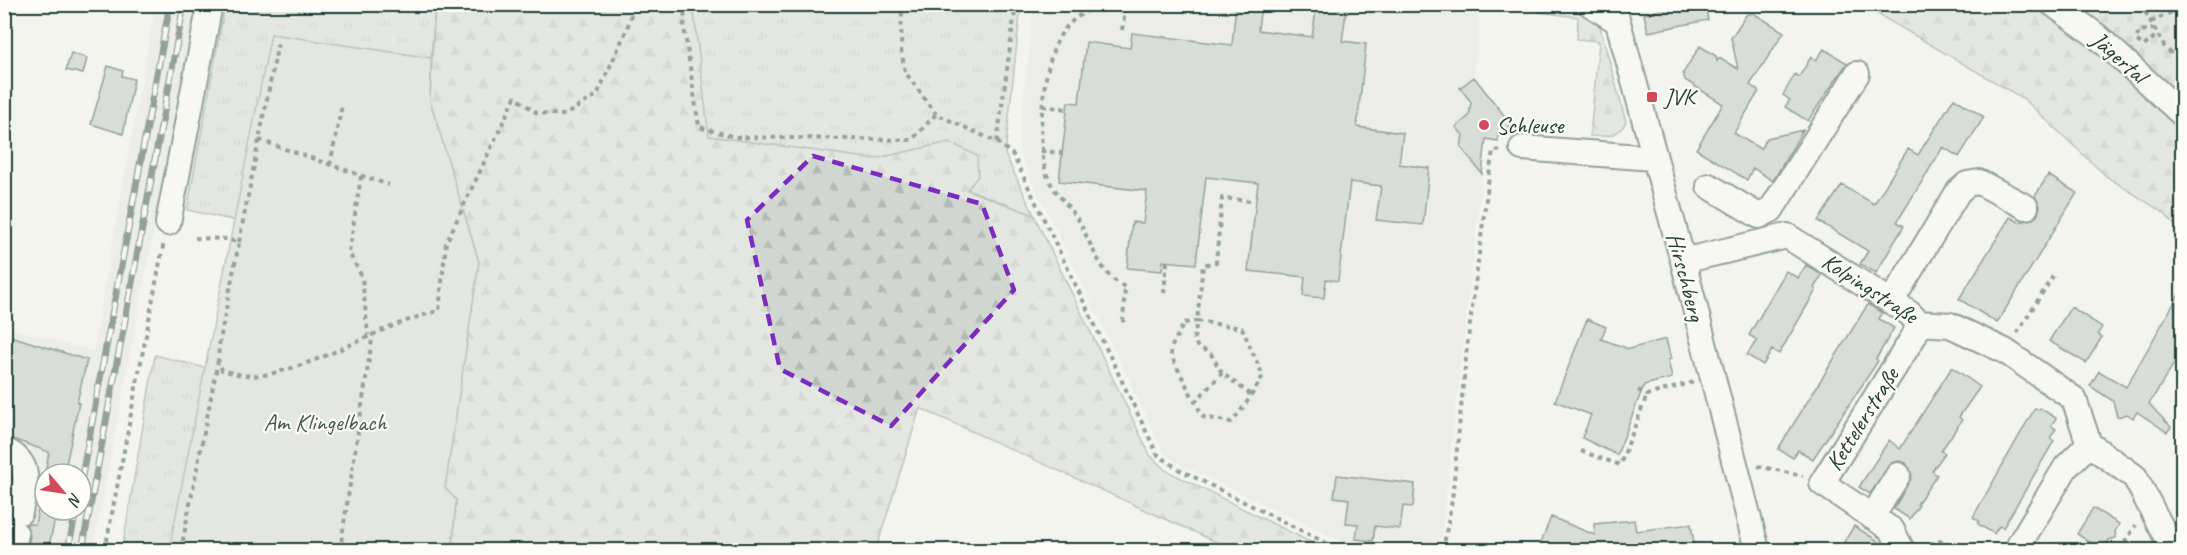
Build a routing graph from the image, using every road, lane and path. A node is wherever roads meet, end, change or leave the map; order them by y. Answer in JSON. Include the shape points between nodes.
{"nodes":[{"id":1,"x":210,"y":4,"type":"edge"},
{"id":2,"x":634,"y":4,"type":"edge"},
{"id":3,"x":685,"y":4,"type":"edge"},
{"id":4,"x":902,"y":4,"type":"edge"},
{"id":5,"x":1016,"y":4,"type":"edge"},
{"id":6,"x":1106,"y":4,"type":"edge"},
{"id":7,"x":1126,"y":4,"type":"edge"},
{"id":8,"x":1590,"y":4,"type":"edge"},
{"id":9,"x":2053,"y":4,"type":"edge"},
{"id":10,"x":2141,"y":4,"type":"edge"},
{"id":11,"x":2182,"y":7,"type":"edge"},
{"id":12,"x":1615,"y":13,"type":"edge"},
{"id":13,"x":2151,"y":22,"type":"junction"},
{"id":14,"x":2155,"y":29,"type":"junction"},
{"id":15,"x":1122,"y":30,"type":"dead end"},
{"id":16,"x":2158,"y":34,"type":"junction"},
{"id":17,"x":278,"y":43,"type":"dead end"},
{"id":18,"x":2182,"y":64,"type":"edge"},
{"id":19,"x":1857,"y":74,"type":"dead end"},
{"id":20,"x":342,"y":105,"type":"dead end"},
{"id":21,"x":1043,"y":106,"type":"junction"},
{"id":22,"x":1067,"y":109,"type":"dead end"},
{"id":23,"x":936,"y":114,"type":"junction"},
{"id":24,"x":2182,"y":114,"type":"edge"},
{"id":25,"x":259,"y":140,"type":"junction"},
{"id":26,"x":998,"y":142,"type":"junction"},
{"id":27,"x":1522,"y":148,"type":"joint"},
{"id":28,"x":1041,"y":151,"type":"junction"},
{"id":29,"x":1062,"y":153,"type":"dead end"},
{"id":30,"x":1653,"y":158,"type":"junction"},
{"id":31,"x":330,"y":165,"type":"junction"},
{"id":32,"x":361,"y":176,"type":"junction"},
{"id":33,"x":389,"y":185,"type":"dead end"},
{"id":34,"x":1709,"y":186,"type":"dead end"},
{"id":35,"x":1250,"y":201,"type":"dead end"},
{"id":36,"x":2025,"y":207,"type":"dead end"},
{"id":37,"x":1753,"y":212,"type":"junction"},
{"id":38,"x":168,"y":223,"type":"joint"},
{"id":39,"x":195,"y":237,"type":"dead end"},
{"id":40,"x":239,"y":243,"type":"junction"},
{"id":41,"x":1738,"y":249,"type":"junction"},
{"id":42,"x":1167,"y":261,"type":"dead end"},
{"id":43,"x":1683,"y":261,"type":"junction"},
{"id":44,"x":2055,"y":273,"type":"dead end"},
{"id":45,"x":1164,"y":293,"type":"dead end"},
{"id":46,"x":1891,"y":302,"type":"junction"},
{"id":47,"x":1197,"y":321,"type":"junction"},
{"id":48,"x":1123,"y":323,"type":"dead end"},
{"id":49,"x":1919,"y":323,"type":"junction"},
{"id":50,"x":370,"y":334,"type":"junction"},
{"id":51,"x":2005,"y":351,"type":"junction"},
{"id":52,"x":218,"y":360,"type":"junction"},
{"id":53,"x":1222,"y":373,"type":"junction"},
{"id":54,"x":1712,"y":377,"type":"junction"},
{"id":55,"x":1638,"y":390,"type":"dead end"},
{"id":56,"x":1251,"y":395,"type":"junction"},
{"id":57,"x":1647,"y":395,"type":"junction"},
{"id":58,"x":1195,"y":402,"type":"junction"},
{"id":59,"x":2089,"y":444,"type":"junction"},
{"id":60,"x":4,"y":450,"type":"edge"},
{"id":61,"x":1581,"y":451,"type":"dead end"},
{"id":62,"x":1733,"y":460,"type":"junction"},
{"id":63,"x":1898,"y":476,"type":"dead end"},
{"id":64,"x":1822,"y":483,"type":"junction"},
{"id":65,"x":1872,"y":517,"type":"junction"},
{"id":66,"x":16,"y":532,"type":"edge"},
{"id":67,"x":105,"y":550,"type":"edge"},
{"id":68,"x":181,"y":550,"type":"edge"},
{"id":69,"x":340,"y":550,"type":"edge"},
{"id":70,"x":1340,"y":550,"type":"edge"},
{"id":71,"x":1443,"y":550,"type":"edge"},
{"id":72,"x":1756,"y":550,"type":"edge"},
{"id":73,"x":1902,"y":550,"type":"edge"},
{"id":74,"x":1956,"y":550,"type":"edge"},
{"id":75,"x":2018,"y":550,"type":"edge"},
{"id":76,"x":2172,"y":550,"type":"edge"}],
"edges":[{"from":1,"to":38,"type":"street"},
{"from":2,"to":50,"type":"path","via":[[597,95],[565,115],[537,112],[515,97],[446,243],[439,311]]},
{"from":3,"to":23,"type":"path","via":[[684,27],[699,127],[735,137],[912,140]]},
{"from":4,"to":23,"type":"path","via":[[905,72]]},
{"from":5,"to":26,"type":"path"},
{"from":6,"to":21,"type":"path","via":[[1086,10],[1063,31],[1049,63]]},
{"from":7,"to":15,"type":"path"},
{"from":8,"to":12,"type":"street"},
{"from":9,"to":24,"type":"street","name":"Jägertal","via":[[2097,36]]},
{"from":10,"to":13,"type":"path"},
{"from":11,"to":13,"type":"path"},
{"from":12,"to":30,"type":"street","name":"Hirschberg"},
{"from":13,"to":14,"type":"path"},
{"from":14,"to":16,"type":"path"},
{"from":14,"to":16,"type":"path","via":[[2139,31],[2136,40],[2144,46]]},
{"from":16,"to":18,"type":"path"},
{"from":17,"to":25,"type":"path"},
{"from":19,"to":37,"type":"street","via":[[1771,210],[1759,216]]},
{"from":20,"to":31,"type":"path"},
{"from":21,"to":22,"type":"path"},
{"from":21,"to":28,"type":"path"},
{"from":23,"to":26,"type":"path"},
{"from":25,"to":31,"type":"path"},
{"from":25,"to":40,"type":"path"},
{"from":26,"to":70,"type":"path","via":[[1013,155],[1157,454],[1178,469]]},
{"from":27,"to":30,"type":"street"},
{"from":27,"to":71,"type":"path","via":[[1493,151]]},
{"from":28,"to":29,"type":"path"},
{"from":28,"to":48,"type":"path","via":[[1046,174],[1080,222],[1095,254],[1112,278],[1125,288]]},
{"from":30,"to":43,"type":"street","name":"Hirschberg"},
{"from":31,"to":32,"type":"path"},
{"from":32,"to":33,"type":"path"},
{"from":32,"to":50,"type":"path","via":[[349,253],[362,277]]},
{"from":34,"to":37,"type":"street"},
{"from":35,"to":47,"type":"path","via":[[1222,198],[1216,262],[1203,265]]},
{"from":36,"to":46,"type":"street","via":[[1979,182],[1967,184],[1958,192]]},
{"from":37,"to":41,"type":"street"},
{"from":38,"to":67,"type":"path"},
{"from":39,"to":40,"type":"path"},
{"from":40,"to":52,"type":"path"},
{"from":41,"to":43,"type":"street","name":"Kolpingstraße"},
{"from":41,"to":46,"type":"street","name":"Kolpingstraße","via":[[1787,236]]},
{"from":42,"to":45,"type":"path"},
{"from":43,"to":54,"type":"street","name":"Hirschberg"},
{"from":44,"to":51,"type":"path"},
{"from":46,"to":49,"type":"street","name":"Kolpingstraße"},
{"from":47,"to":53,"type":"path","via":[[1197,346],[1211,354]]},
{"from":47,"to":56,"type":"path","via":[[1242,328],[1245,332],[1263,376]]},
{"from":47,"to":58,"type":"path","via":[[1184,323],[1171,348],[1171,356]]},
{"from":49,"to":51,"type":"street","name":"Kolpingstraße","via":[[1950,326]]},
{"from":49,"to":64,"type":"street","name":"Kettelerstraße"},
{"from":50,"to":52,"type":"path","via":[[306,362],[262,375],[222,370]]},
{"from":50,"to":69,"type":"path"},
{"from":51,"to":59,"type":"street","name":"Kolpingstraße","via":[[2074,399]]},
{"from":52,"to":68,"type":"path"},
{"from":53,"to":56,"type":"path"},
{"from":53,"to":58,"type":"path"},
{"from":54,"to":57,"type":"path"},
{"from":54,"to":62,"type":"street","name":"Hirschberg"},
{"from":55,"to":57,"type":"path"},
{"from":56,"to":58,"type":"path","via":[[1231,422],[1203,417]]},
{"from":57,"to":61,"type":"path","via":[[1620,465]]},
{"from":59,"to":75,"type":"street","via":[[2066,466]]},
{"from":59,"to":76,"type":"street","via":[[2135,477]]},
{"from":60,"to":66,"type":"street","via":[[14,454],[23,465],[26,481]]},
{"from":62,"to":64,"type":"path"},
{"from":62,"to":72,"type":"street","name":"Hirschberg"},
{"from":63,"to":65,"type":"street"},
{"from":64,"to":65,"type":"street","name":"Kettelerstraße"},
{"from":65,"to":73,"type":"street","name":"Kettelerstraße","via":[[1892,531]]},
{"from":73,"to":74,"type":"path","via":[[1940,541]]}]}
